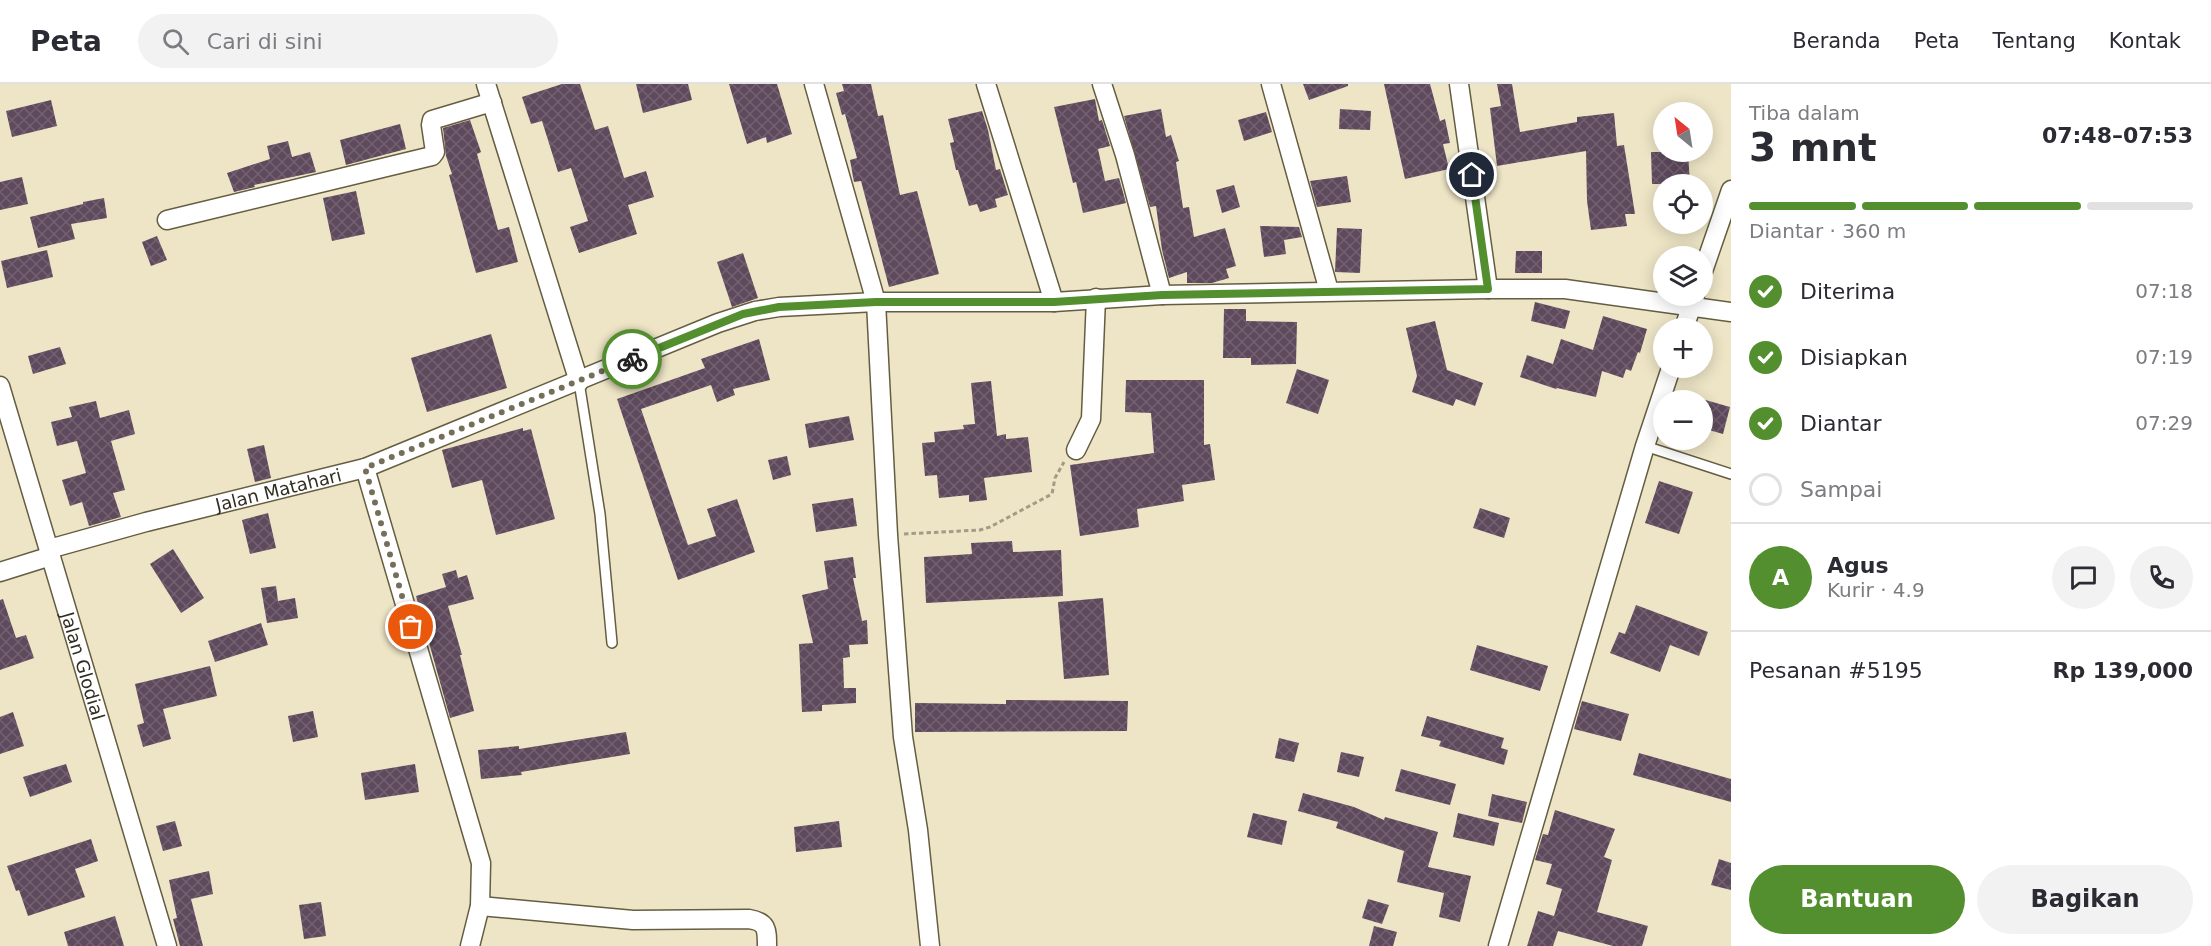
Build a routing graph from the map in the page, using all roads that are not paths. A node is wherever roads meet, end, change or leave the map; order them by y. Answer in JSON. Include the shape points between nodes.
{"nodes":[{"id":1,"x":814,"y":84,"type":"edge"},
{"id":2,"x":986,"y":84,"type":"edge"},
{"id":3,"x":1102,"y":84,"type":"edge"},
{"id":4,"x":1271,"y":84,"type":"edge"},
{"id":5,"x":1459,"y":84,"type":"edge"},
{"id":6,"x":489,"y":93,"type":"edge"},
{"id":7,"x":1731,"y":190,"type":"edge"},
{"id":8,"x":167,"y":220,"type":"dead end"},
{"id":9,"x":1712,"y":246,"type":"edge"},
{"id":10,"x":1488,"y":289,"type":"junction"},
{"id":11,"x":1329,"y":291,"type":"junction"},
{"id":12,"x":1162,"y":295,"type":"junction"},
{"id":13,"x":1096,"y":298,"type":"junction"},
{"id":14,"x":1653,"y":298,"type":"edge"},
{"id":15,"x":876,"y":302,"type":"junction"},
{"id":16,"x":1054,"y":302,"type":"junction"},
{"id":17,"x":1708,"y":306,"type":"edge"},
{"id":18,"x":1731,"y":312,"type":"edge"},
{"id":19,"x":1668,"y":378,"type":"edge"},
{"id":20,"x":579,"y":382,"type":"junction"},
{"id":21,"x":0,"y":386,"type":"edge"},
{"id":22,"x":1645,"y":446,"type":"junction"},
{"id":23,"x":1076,"y":450,"type":"road end"},
{"id":24,"x":365,"y":468,"type":"junction"},
{"id":25,"x":1731,"y":474,"type":"edge"},
{"id":26,"x":50,"y":552,"type":"junction"},
{"id":27,"x":0,"y":572,"type":"edge"},
{"id":28,"x":612,"y":643,"type":"dead end"},
{"id":29,"x":480,"y":906,"type":"junction"},
{"id":30,"x":167,"y":946,"type":"edge"},
{"id":31,"x":470,"y":946,"type":"edge"},
{"id":32,"x":767,"y":946,"type":"edge"},
{"id":33,"x":930,"y":946,"type":"edge"},
{"id":34,"x":1498,"y":946,"type":"edge"}],
"edges":[{"from":1,"to":15,"type":"street"},
{"from":2,"to":16,"type":"street"},
{"from":3,"to":12,"type":"street"},
{"from":4,"to":11,"type":"street"},
{"from":5,"to":10,"type":"street"},
{"from":6,"to":8,"type":"street","via":[[432,120],[432,156]]},
{"from":6,"to":20,"type":"street"},
{"from":7,"to":9,"type":"street"},
{"from":10,"to":11,"type":"street","name":"Jalan Matahari"},
{"from":10,"to":14,"type":"street","name":"Jalan Matahari","via":[[1565,290]]},
{"from":11,"to":12,"type":"street","name":"Jalan Matahari"},
{"from":12,"to":13,"type":"street","name":"Jalan Matahari"},
{"from":13,"to":16,"type":"street","name":"Jalan Matahari"},
{"from":13,"to":23,"type":"street","via":[[1091,418]]},
{"from":15,"to":16,"type":"street","name":"Jalan Matahari"},
{"from":15,"to":20,"type":"street","name":"Jalan Matahari","via":[[779,307],[749,313]]},
{"from":15,"to":33,"type":"street","via":[[903,737]]},
{"from":17,"to":18,"type":"street","name":"Jalan Matahari"},
{"from":19,"to":22,"type":"street"},
{"from":20,"to":24,"type":"street","name":"Jalan Matahari"},
{"from":20,"to":28,"type":"lane","via":[[600,514]]},
{"from":21,"to":26,"type":"street","name":"Jalan Glodial"},
{"from":22,"to":25,"type":"lane"},
{"from":22,"to":34,"type":"street"},
{"from":24,"to":26,"type":"street","name":"Jalan Matahari","via":[[146,522]]},
{"from":24,"to":29,"type":"street","via":[[481,863]]},
{"from":26,"to":27,"type":"street","name":"Jalan Matahari"},
{"from":26,"to":30,"type":"street","name":"Jalan Glodial"},
{"from":29,"to":31,"type":"street"},
{"from":29,"to":32,"type":"street","via":[[633,920],[749,919],[765,927]]}]}
